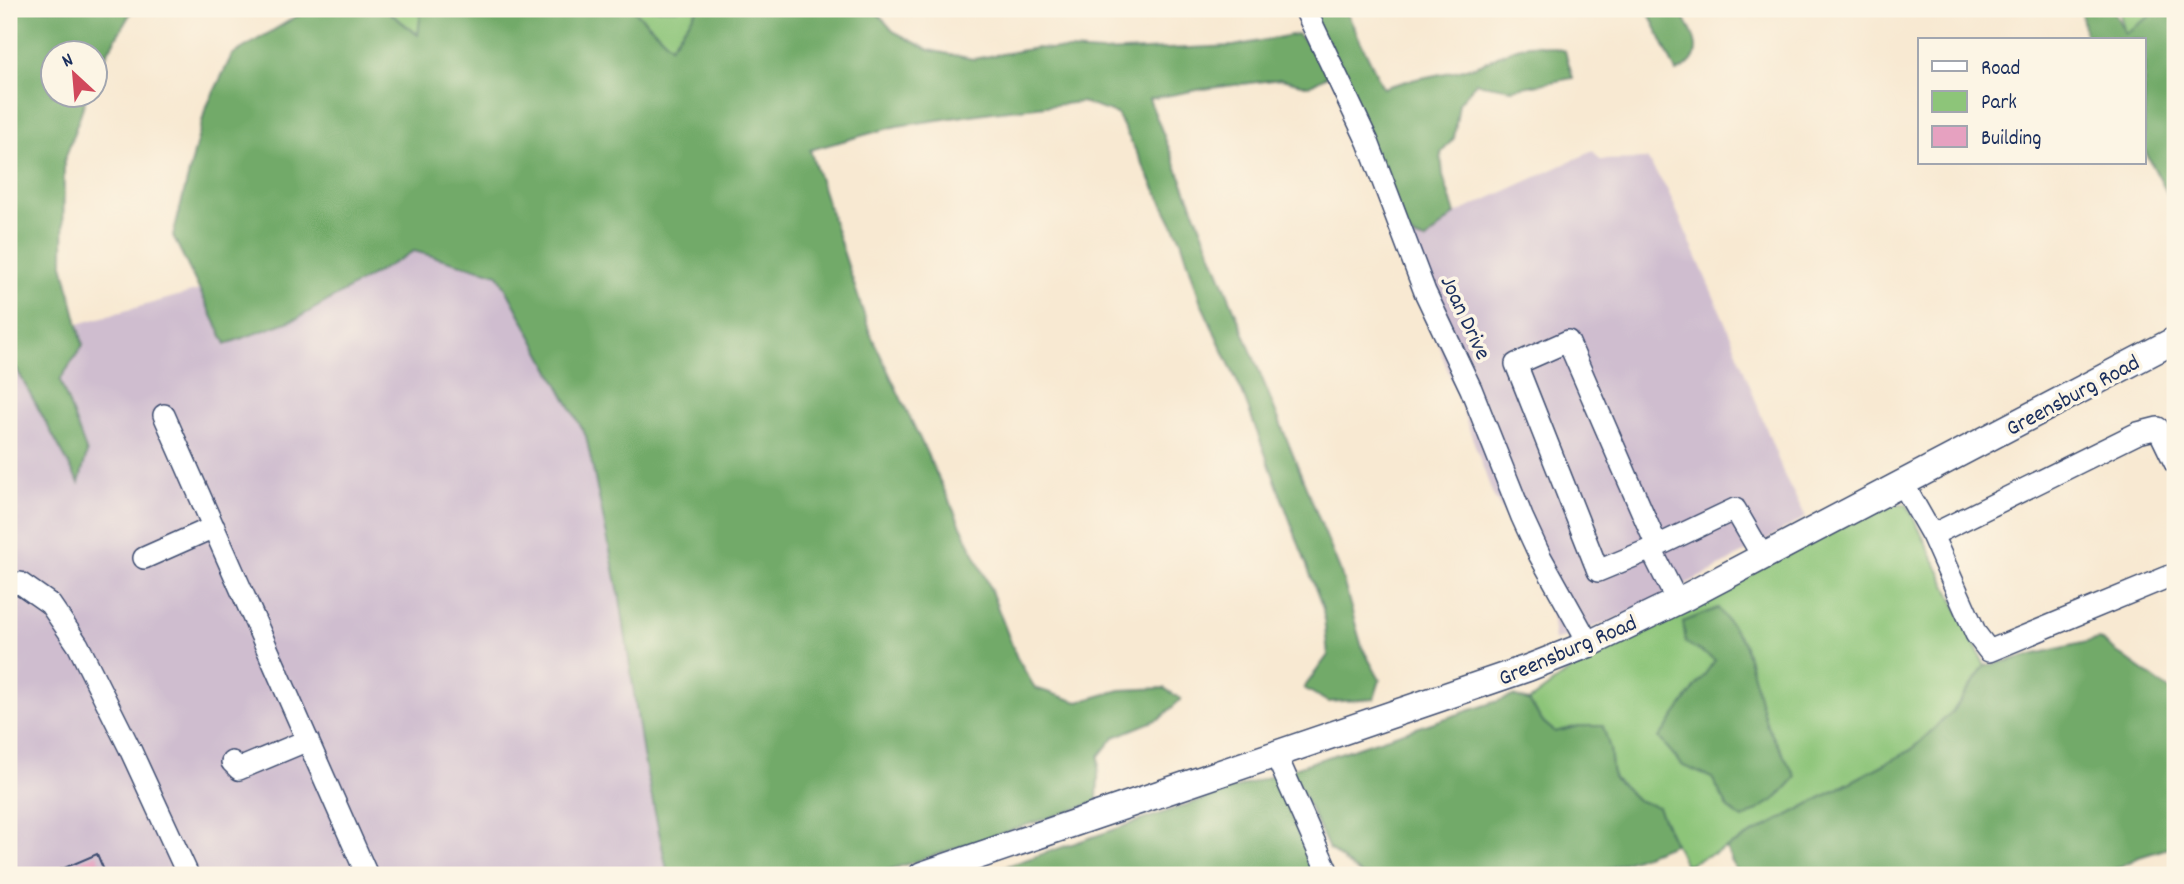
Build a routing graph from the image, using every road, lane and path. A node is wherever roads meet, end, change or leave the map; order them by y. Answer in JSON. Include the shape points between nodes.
{"nodes":[{"id":1,"x":1305,"y":9,"type":"edge"},
{"id":2,"x":2175,"y":340,"type":"edge"},
{"id":3,"x":164,"y":415,"type":"dead end"},
{"id":4,"x":2175,"y":463,"type":"edge"},
{"id":5,"x":1903,"y":484,"type":"junction"},
{"id":6,"x":215,"y":527,"type":"junction"},
{"id":7,"x":1932,"y":535,"type":"junction"},
{"id":8,"x":1654,"y":548,"type":"junction"},
{"id":9,"x":1763,"y":557,"type":"junction"},
{"id":10,"x":144,"y":558,"type":"dead end"},
{"id":11,"x":2175,"y":575,"type":"edge"},
{"id":12,"x":9,"y":584,"type":"edge"},
{"id":13,"x":1677,"y":601,"type":"junction"},
{"id":14,"x":1590,"y":644,"type":"junction"},
{"id":15,"x":308,"y":740,"type":"junction"},
{"id":16,"x":1276,"y":755,"type":"junction"},
{"id":17,"x":232,"y":762,"type":"dead end"},
{"id":18,"x":188,"y":875,"type":"edge"},
{"id":19,"x":367,"y":875,"type":"edge"},
{"id":20,"x":922,"y":875,"type":"edge"},
{"id":21,"x":1329,"y":875,"type":"edge"}],
"edges":[{"from":1,"to":14,"type":"lane","name":"Joan Drive","via":[[1368,142],[1425,292],[1471,389],[1522,517]]},
{"from":2,"to":5,"type":"main road","name":"Greensburg Road"},
{"from":3,"to":6,"type":"lane"},
{"from":4,"to":7,"type":"lane","via":[[2158,428],[2138,433]]},
{"from":5,"to":7,"type":"lane"},
{"from":5,"to":9,"type":"main road","name":"Greensburg Road"},
{"from":6,"to":10,"type":"lane"},
{"from":6,"to":15,"type":"lane"},
{"from":7,"to":11,"type":"lane","via":[[1976,634],[1989,652]]},
{"from":8,"to":8,"type":"lane","via":[[1598,571],[1516,364],[1568,341]]},
{"from":8,"to":9,"type":"lane","via":[[1735,509]]},
{"from":8,"to":13,"type":"lane"},
{"from":9,"to":13,"type":"main road","name":"Greensburg Road"},
{"from":12,"to":18,"type":"lane","via":[[20,583],[50,604],[78,645]]},
{"from":13,"to":14,"type":"main road","name":"Greensburg Road"},
{"from":14,"to":16,"type":"main road","name":"Greensburg Road"},
{"from":15,"to":17,"type":"lane","via":[[239,769]]},
{"from":15,"to":19,"type":"lane"},
{"from":16,"to":20,"type":"main road","name":"Greensburg Road"},
{"from":16,"to":21,"type":"lane"}]}
